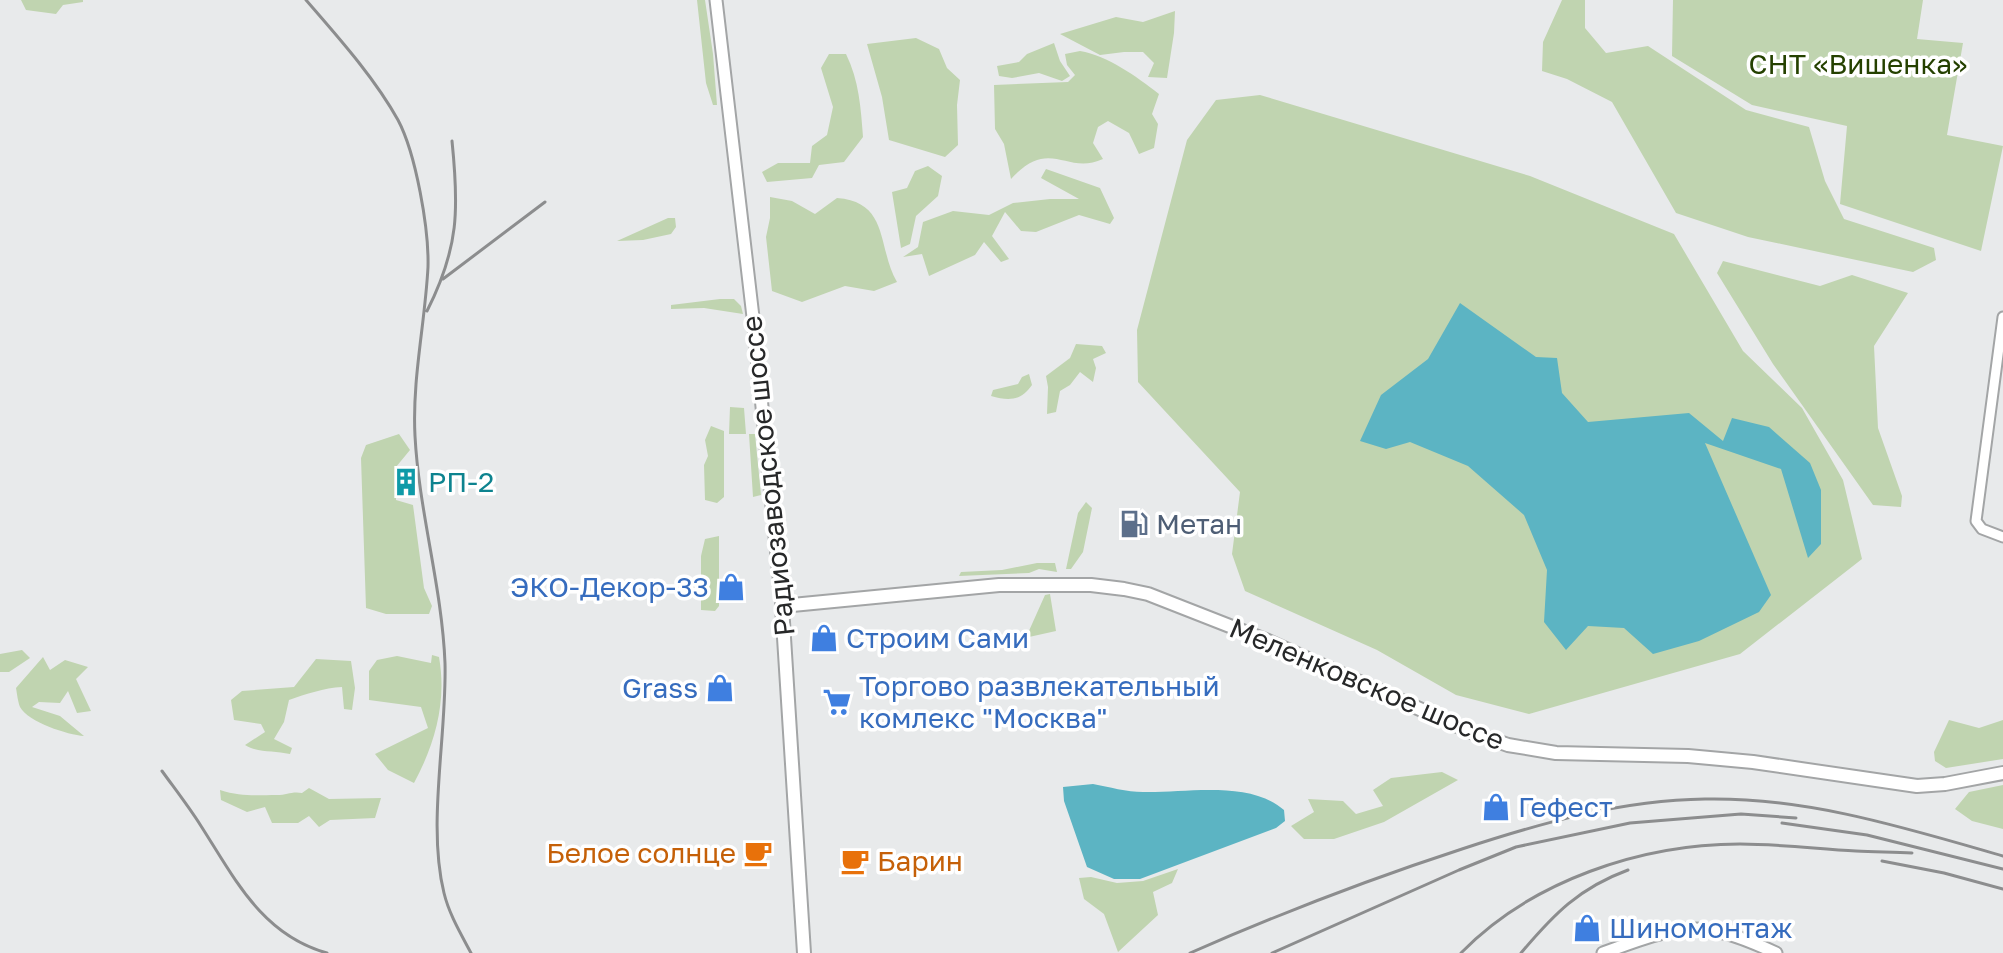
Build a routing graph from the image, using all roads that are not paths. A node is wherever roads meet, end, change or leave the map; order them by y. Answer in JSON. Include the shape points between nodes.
{"nodes":[{"id":1,"x":716,"y":0,"type":"edge"},
{"id":2,"x":2003,"y":317,"type":"edge"},
{"id":3,"x":2003,"y":537,"type":"edge"},
{"id":4,"x":782,"y":606,"type":"junction"},
{"id":5,"x":2003,"y":773,"type":"edge"},
{"id":6,"x":804,"y":953,"type":"edge"},
{"id":7,"x":1603,"y":953,"type":"edge"},
{"id":8,"x":1776,"y":953,"type":"edge"}],
"edges":[{"from":1,"to":4,"type":"street","name":"Радиозаводское шоссе"},
{"from":2,"to":3,"type":"street","via":[[1976,521]]},
{"from":4,"to":5,"type":"main road","name":"Меленковское шоссе","via":[[999,585],[1124,589],[1268,641],[1508,745],[1556,753],[1753,762],[1917,786]]},
{"from":4,"to":6,"type":"main road","name":"Радиозаводское шоссе"},
{"from":7,"to":8,"type":"street","via":[[1684,928],[1727,932]]}]}
